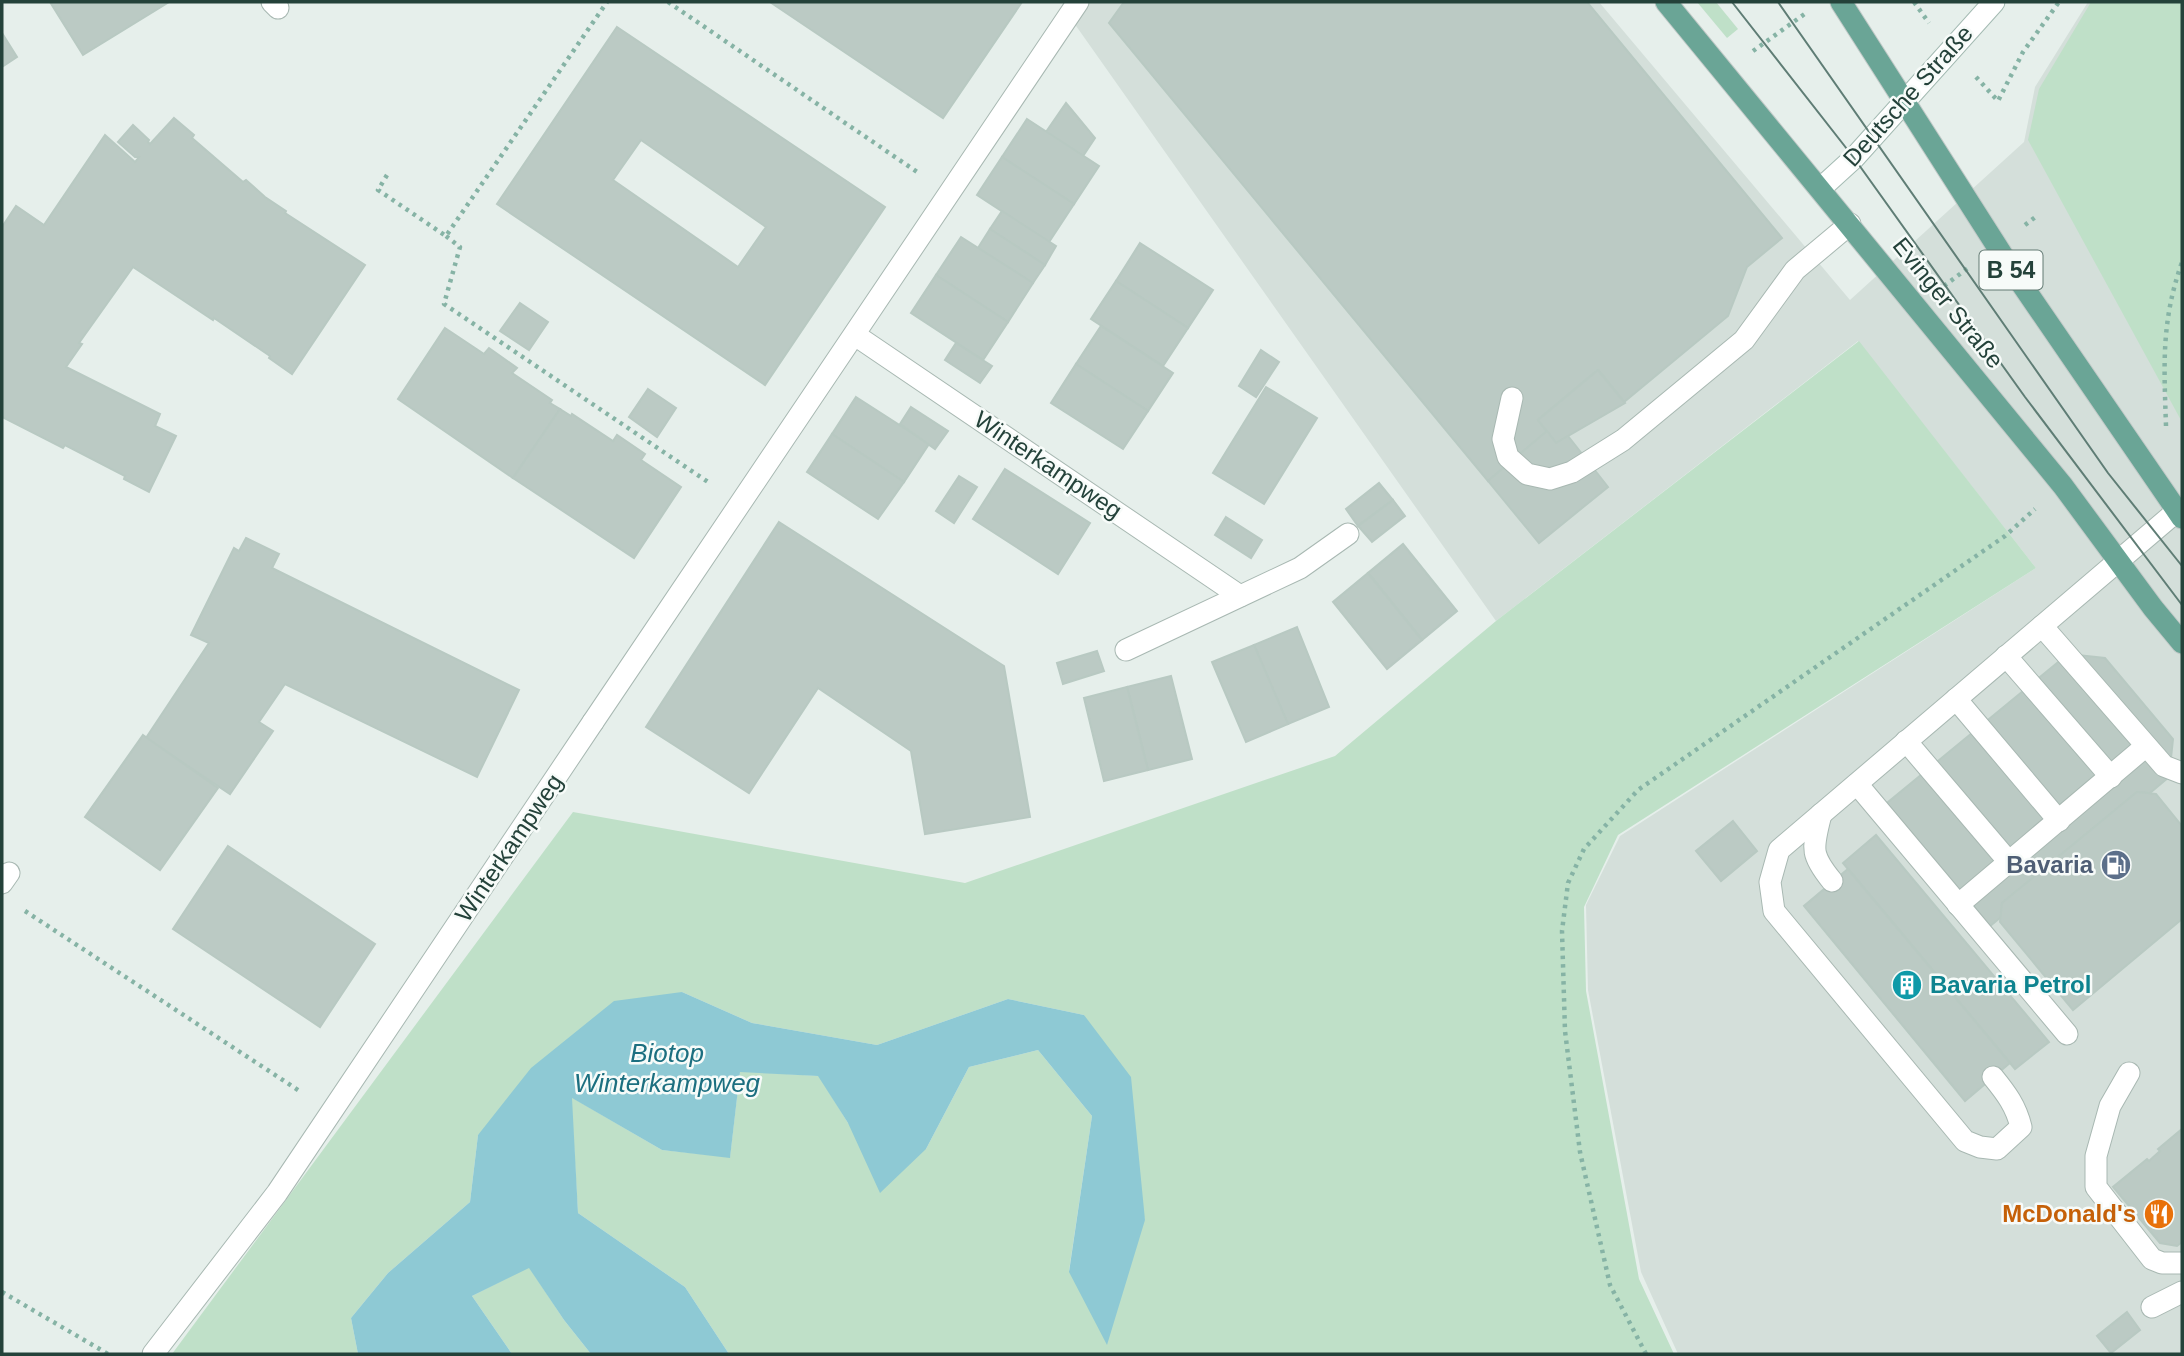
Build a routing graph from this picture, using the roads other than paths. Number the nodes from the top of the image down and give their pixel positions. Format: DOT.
graph roads {
  1 [pos="1079,2"];
  2 [pos="1666,2"];
  3 [pos="1842,2"];
  4 [pos="1994,2"];
  5 [pos="1904,102"];
  6 [pos="1820,189"];
  7 [pos="1850,224"];
  8 [pos="855,335"];
  9 [pos="1512,398"];
  10 [pos="2180,514"];
  11 [pos="1348,534"];
  12 [pos="2119,560"];
  13 [pos="1240,596"];
  14 [pos="2042,626"];
  15 [pos="2182,643"];
  16 [pos="1126,650"];
  17 [pos="2007,656"];
  18 [pos="1956,699"];
  19 [pos="1906,741"];
  20 [pos="2146,746"];
  21 [pos="2182,772"];
  22 [pos="2111,777"];
  23 [pos="1857,784"];
  24 [pos="1821,814"];
  25 [pos="2059,821"];
  26 [pos="2009,862"];
  27 [pos="1832,881"];
  28 [pos="1958,905"];
  29 [pos="2067,1034"];
  30 [pos="2129,1073"];
  31 [pos="1993,1077"];
  32 [pos="2182,1263"];
  33 [pos="2182,1292"];
  34 [pos="2152,1307"];
  35 [pos="153,1354"];
  1 -- 8 [label="street, Winterkampweg"];
  2 -- 6 [label="main road, Evinger Straße"];
  3 -- 5 [label="main road, B 54"];
  4 -- 5 [label="street, Deutsche Straße"];
  5 -- 6 [label="street, Deutsche Straße"];
  5 -- 10 [label="main road, B 54"];
  6 -- 7 [label="main road, Evinger Straße"];
  7 -- 9 [label="street"];
  7 -- 12 [label="main road, Evinger Straße"];
  8 -- 13 [label="street, Winterkampweg"];
  8 -- 35 [label="street, Winterkampweg"];
  10 -- 12 [label="street"];
  11 -- 13 [label="street"];
  12 -- 14 [label="street"];
  12 -- 15 [label="main road, Evinger Straße"];
  13 -- 16 [label="street"];
  14 -- 17 [label="street"];
  14 -- 20 [label="street"];
  17 -- 18 [label="street"];
  17 -- 22 [label="street"];
  18 -- 19 [label="street"];
  18 -- 25 [label="street"];
  19 -- 23 [label="street"];
  19 -- 26 [label="street"];
  20 -- 21 [label="street"];
  20 -- 22 [label="street"];
  22 -- 25 [label="street"];
  23 -- 24 [label="street"];
  23 -- 28 [label="street"];
  24 -- 27 [label="street"];
  24 -- 31 [label="street"];
  25 -- 26 [label="street"];
  26 -- 28 [label="street"];
  28 -- 29 [label="street"];
  30 -- 32 [label="street"];
  33 -- 34 [label="street"];
}
